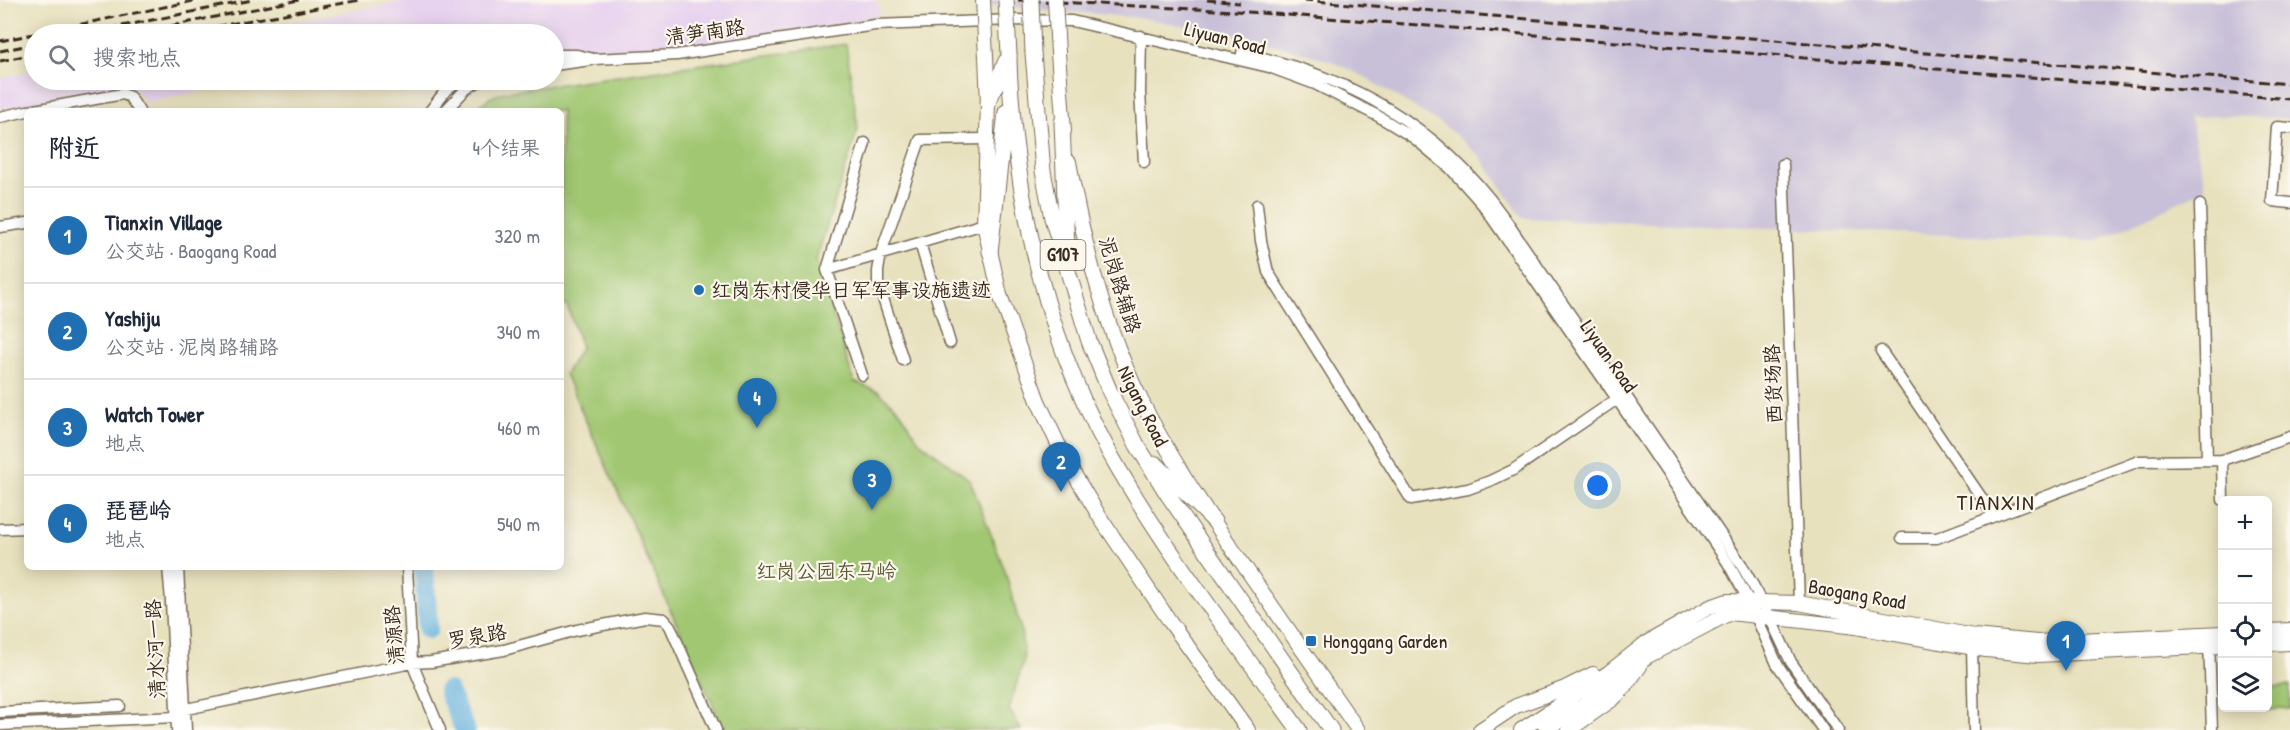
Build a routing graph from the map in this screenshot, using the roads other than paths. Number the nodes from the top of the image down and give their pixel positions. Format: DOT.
graph roads {
  1 [pos="983,0"];
  2 [pos="1006,0"];
  3 [pos="1031,0"];
  4 [pos="1055,0"];
  5 [pos="1141,36"];
  6 [pos="564,55"];
  7 [pos="1009,55"];
  8 [pos="594,59"];
  9 [pos="564,64"];
  10 [pos="1009,76"];
  11 [pos="446,90"];
  12 [pos="467,90"];
  13 [pos="988,103"];
  14 [pos="45,108"];
  15 [pos="137,108"];
  16 [pos="432,108"];
  17 [pos="448,108"];
  18 [pos="24,112"];
  19 [pos="0,117"];
  20 [pos="1062,122"];
  21 [pos="2290,128"];
  22 [pos="986,139"];
  23 [pos="865,143"];
  24 [pos="1144,162"];
  25 [pos="1782,164"];
  26 [pos="2290,203"];
  27 [pos="1257,205"];
  28 [pos="2200,205"];
  29 [pos="24,223"];
  30 [pos="984,224"];
  31 [pos="0,227"];
  32 [pos="920,243"];
  33 [pos="990,252"];
  34 [pos="881,253"];
  35 [pos="827,270"];
  36 [pos="1068,271"];
  37 [pos="950,343"];
  38 [pos="1881,351"];
  39 [pos="903,360"];
  40 [pos="862,375"];
  41 [pos="1617,399"];
  42 [pos="2290,437"];
  43 [pos="1137,445"];
  44 [pos="2207,460"];
  45 [pos="2222,460"];
  46 [pos="2223,496"];
  47 [pos="1994,516"];
  48 [pos="1214,521"];
  49 [pos="24,528"];
  50 [pos="0,529"];
  51 [pos="1902,538"];
  52 [pos="168,570"];
  53 [pos="178,570"];
  54 [pos="402,570"];
  55 [pos="407,570"];
  56 [pos="1799,603"];
  57 [pos="1760,609"];
  58 [pos="2290,630"];
  59 [pos="2272,631"];
  60 [pos="2213,643"];
  61 [pos="2290,643"];
  62 [pos="2272,644"];
  63 [pos="1972,648"];
  64 [pos="1647,649"];
  65 [pos="409,663"];
  66 [pos="120,706"];
  67 [pos="186,710"];
  68 [pos="0,712"];
  69 [pos="176,717"];
  70 [pos="1237,723"];
  71 [pos="0,725"];
  72 [pos="177,730"];
  73 [pos="186,730"];
  74 [pos="434,730"];
  75 [pos="440,730"];
  76 [pos="716,730"];
  77 [pos="1248,730"];
  78 [pos="1299,730"];
  79 [pos="1331,730"];
  80 [pos="1358,730"];
  81 [pos="1480,730"];
  82 [pos="1521,730"];
  83 [pos="1545,730"];
  84 [pos="1569,730"];
  85 [pos="1823,730"];
  86 [pos="1838,730"];
  87 [pos="1974,730"];
  88 [pos="2212,730"];
  1 -- 13 [label="main road, bridge"];
  2 -- 7 [label="highway, G107, bridge"];
  3 -- 36 [label="highway, Nigang Road / G107, bridge"];
  4 -- 20 [label="main road, 泥岗路辅路, bridge"];
  5 -- 8 [label="street, 清笋南路"];
  5 -- 24 [label="street"];
  5 -- 41 [label="street, Liyuan Road"];
  5 -- 57 [label="street, Liyuan Road"];
  6 -- 8 [label="street, 清笋南路"];
  7 -- 10 [label="highway, G107"];
  7 -- 13 [label="highway"];
  8 -- 9 [label="street, 清笋南路"];
  10 -- 33 [label="highway"];
  10 -- 78 [label="highway, G107"];
  11 -- 16 [label="street"];
  12 -- 17 [label="street"];
  13 -- 22 [label="main road"];
  14 -- 15 [label="street"];
  18 -- 19 [label="street"];
  20 -- 36 [label="highway"];
  20 -- 48 [label="main road, 泥岗路辅路"];
  21 -- 26 [label="street"];
  22 -- 30 [label="main road"];
  22 -- 34 [label="street"];
  23 -- 35 [label="street"];
  25 -- 56 [label="street, 西货场路"];
  27 -- 41 [label="street"];
  28 -- 44 [label="street"];
  29 -- 31 [label="street"];
  30 -- 32 [label="street"];
  30 -- 33 [label="main road"];
  32 -- 34 [label="street"];
  32 -- 37 [label="street"];
  33 -- 70 [label="main road"];
  34 -- 35 [label="street"];
  34 -- 39 [label="street"];
  35 -- 40 [label="street"];
  36 -- 43 [label="highway, Nigang Road / G107"];
  38 -- 47 [label="street"];
  41 -- 57 [label="street, Liyuan Road"];
  42 -- 45 [label="street"];
  43 -- 48 [label="highway"];
  43 -- 79 [label="highway, Nigang Road / G107"];
  44 -- 45 [label="street"];
  44 -- 47 [label="street"];
  45 -- 46 [label="street"];
  47 -- 51 [label="street"];
  48 -- 80 [label="main road, 泥岗路辅路"];
  49 -- 50 [label="street"];
  52 -- 69 [label="street, 清水河一路"];
  53 -- 67 [label="street, 清水河一路"];
  54 -- 65 [label="street, 清源路"];
  55 -- 65 [label="street, 清源路"];
  56 -- 57 [label="main road, Baogang Road"];
  56 -- 60 [label="main road, Baogang Road"];
  57 -- 63 [label="main road, Baogang Road"];
  57 -- 64 [label="main road, Baogang Road"];
  57 -- 85 [label="street, Liyuan Road"];
  57 -- 86 [label="street, Liyuan Road"];
  58 -- 59 [label="main road"];
  60 -- 63 [label="main road, Baogang Road"];
  60 -- 88 [label="street"];
  61 -- 62 [label="main road"];
  63 -- 87 [label="street"];
  64 -- 81 [label="main road"];
  64 -- 82 [label="main road, Baogang Road"];
  64 -- 83 [label="main road, Baogang Road"];
  64 -- 84 [label="main road"];
  65 -- 67 [label="street, 罗泉路"];
  65 -- 74 [label="street, 清源路"];
  65 -- 75 [label="street, 清源路"];
  65 -- 76 [label="street, 罗泉路"];
  66 -- 68 [label="street"];
  67 -- 69 [label="street"];
  67 -- 73 [label="street, 清水河一路"];
  69 -- 71 [label="street"];
  69 -- 72 [label="street, 清水河一路"];
  70 -- 77 [label="main road"];
}
